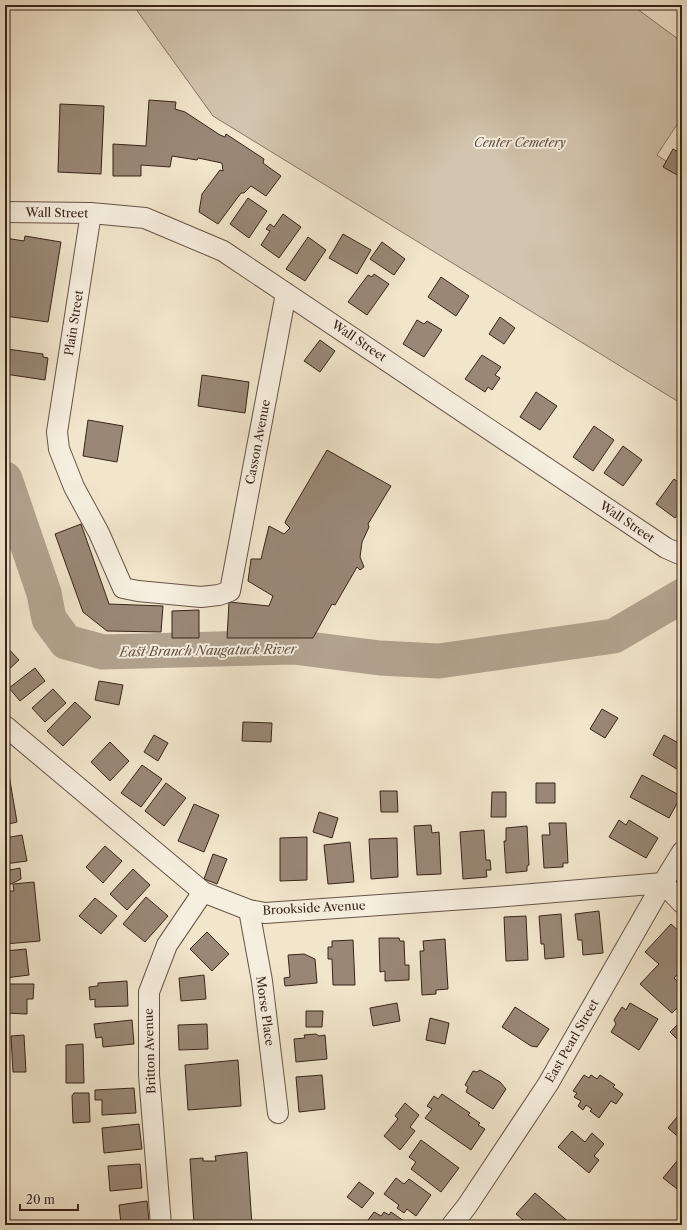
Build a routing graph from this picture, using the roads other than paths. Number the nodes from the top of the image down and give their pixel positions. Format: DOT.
graph roads {
  1 [pos="5,212"];
  2 [pos="91,213"];
  3 [pos="286,293"];
  4 [pos="682,555"];
  5 [pos="230,591"];
  6 [pos="5,726"];
  7 [pos="682,852"];
  8 [pos="663,882"];
  9 [pos="203,892"];
  10 [pos="682,903"];
  11 [pos="249,910"];
  12 [pos="278,1113"];
  13 [pos="161,1225"];
  14 [pos="452,1225"];
  1 -- 2 [label="street, Wall Street"];
  2 -- 3 [label="street, Wall Street"];
  2 -- 5 [label="street, Plain Street"];
  3 -- 4 [label="street, Wall Street"];
  3 -- 5 [label="street, Casson Avenue"];
  6 -- 9 [label="street, Brookside Avenue"];
  7 -- 8 [label="street, East Pearl Street"];
  8 -- 10 [label="street"];
  8 -- 11 [label="street, Brookside Avenue"];
  8 -- 14 [label="street, East Pearl Street"];
  9 -- 11 [label="street, Brookside Avenue"];
  9 -- 13 [label="street, Britton Avenue"];
  11 -- 12 [label="street, Morse Place"];
}
